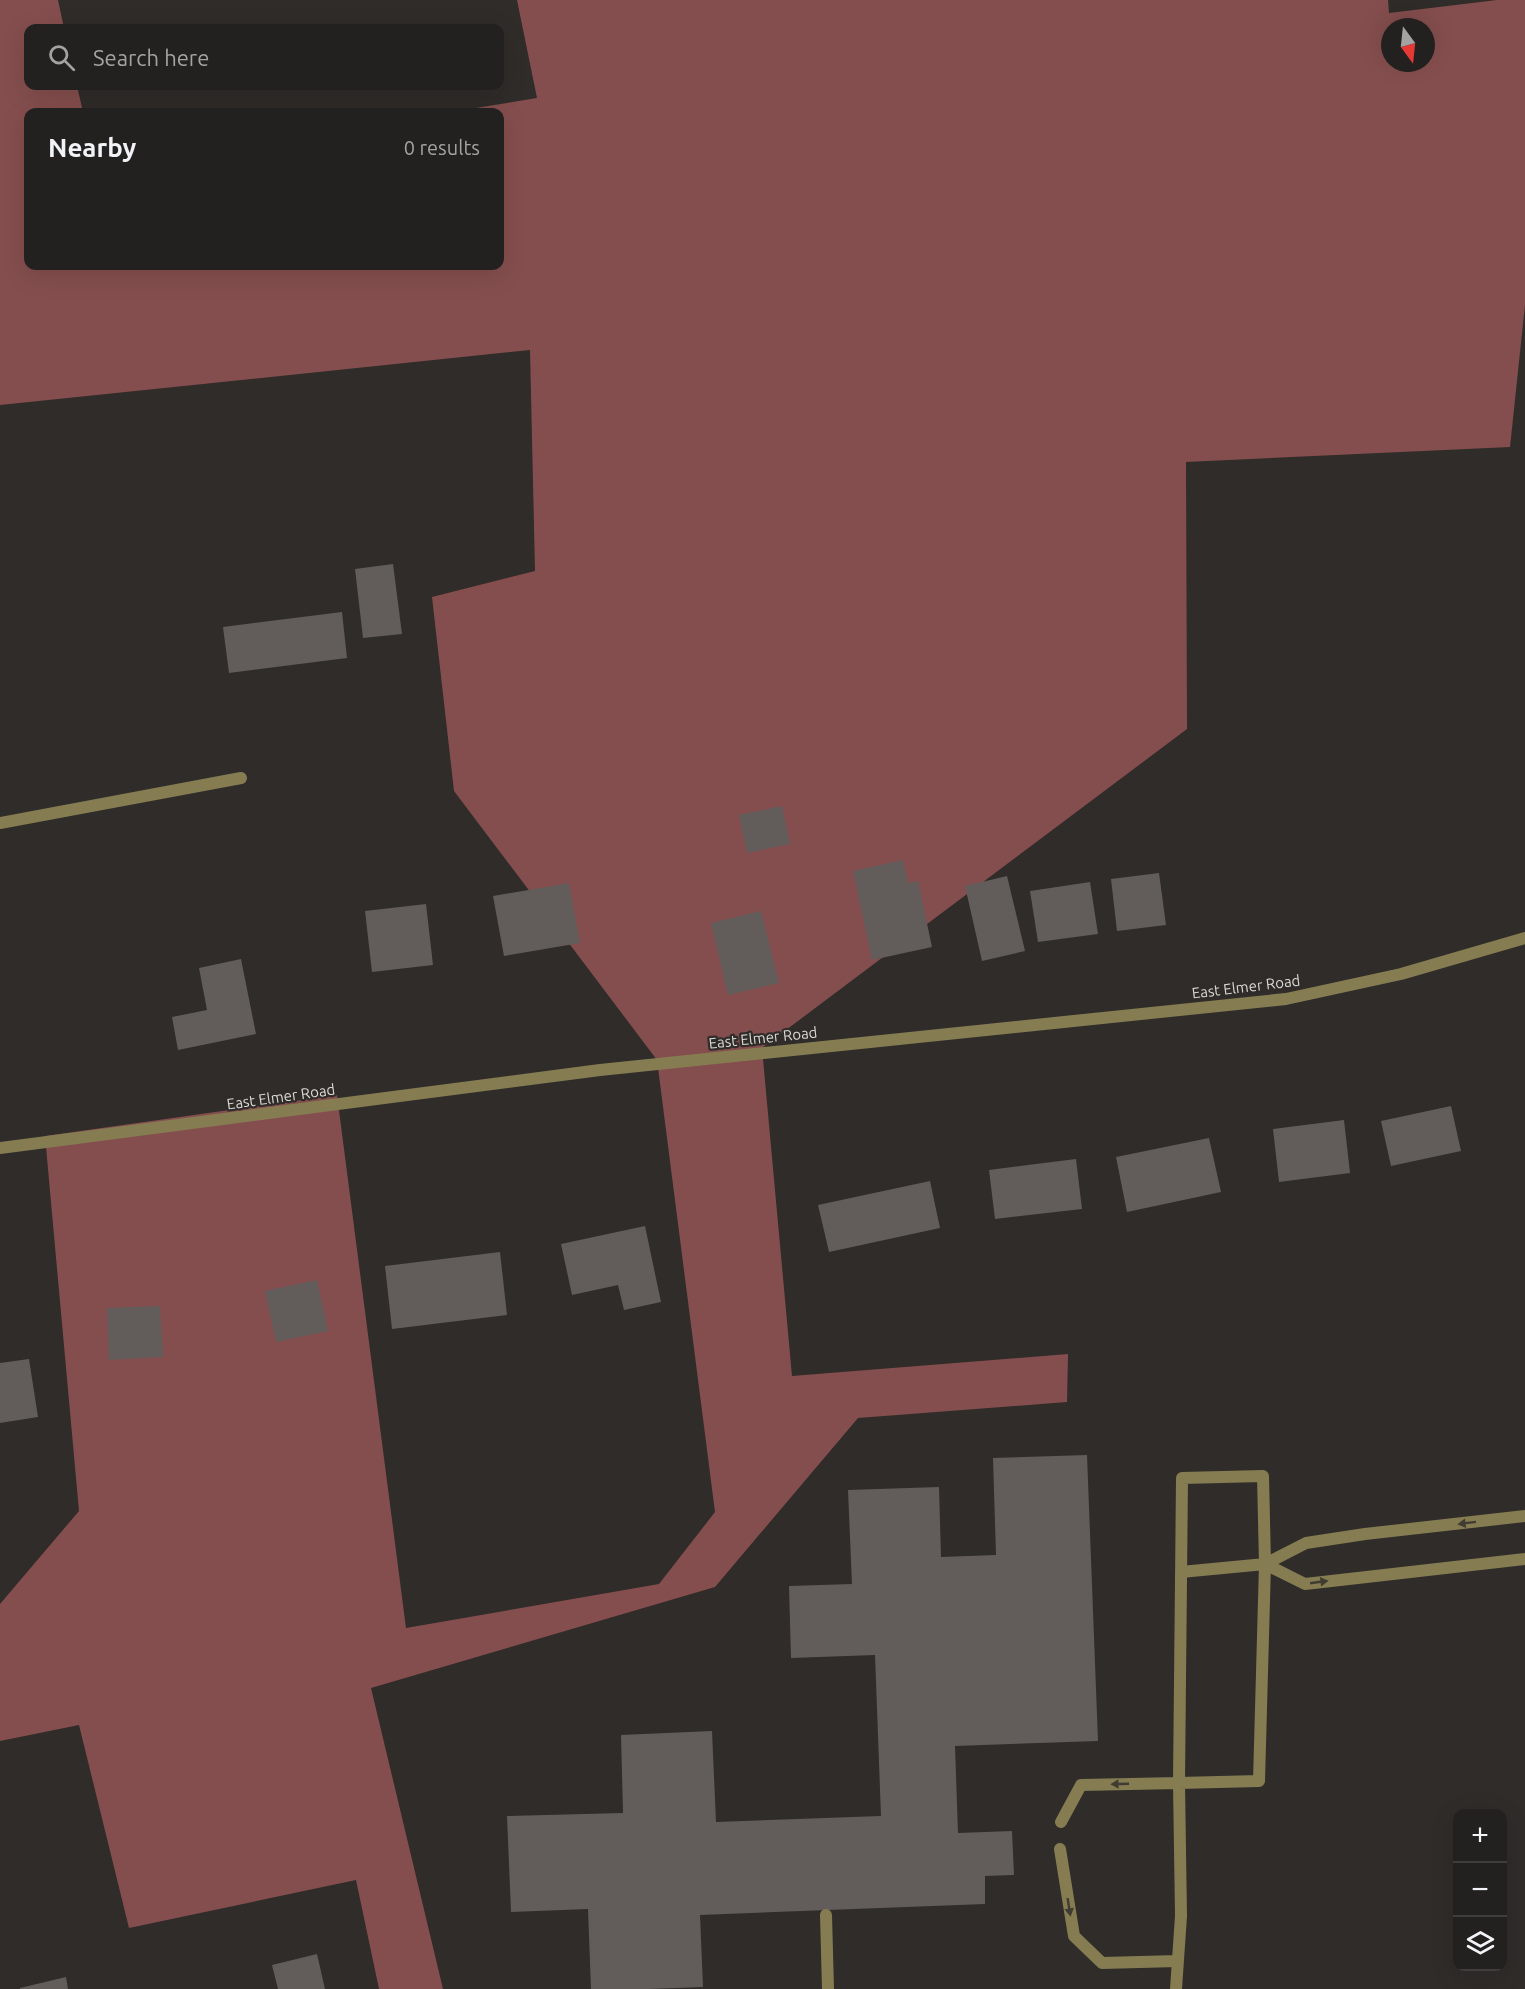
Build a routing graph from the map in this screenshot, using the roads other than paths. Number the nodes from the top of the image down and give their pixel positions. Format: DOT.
graph roads {
  1 [pos="241,778"];
  2 [pos="0,824"];
  3 [pos="1525,938"];
  4 [pos="0,1148"];
  5 [pos="1525,1516"];
  6 [pos="1525,1559"];
  7 [pos="1265,1564"];
  8 [pos="1180,1572"];
  9 [pos="1179,1783"];
  10 [pos="1061,1822"];
  11 [pos="1060,1850"];
  12 [pos="826,1915"];
  13 [pos="1178,1961"];
  14 [pos="828,1989"];
  15 [pos="1176,1989"];
  1 -- 2 [label="street"];
  3 -- 4 [label="street, East Elmer Road"];
  5 -- 7 [label="street, one-way"];
  7 -- 6 [label="street, one-way"];
  7 -- 8 [label="street"];
  7 -- 8 [label="street"];
  7 -- 9 [label="street"];
  8 -- 9 [label="street"];
  9 -- 10 [label="street, one-way"];
  9 -- 13 [label="street"];
  11 -- 13 [label="street, one-way"];
  12 -- 14 [label="street"];
  13 -- 15 [label="street"];
}
